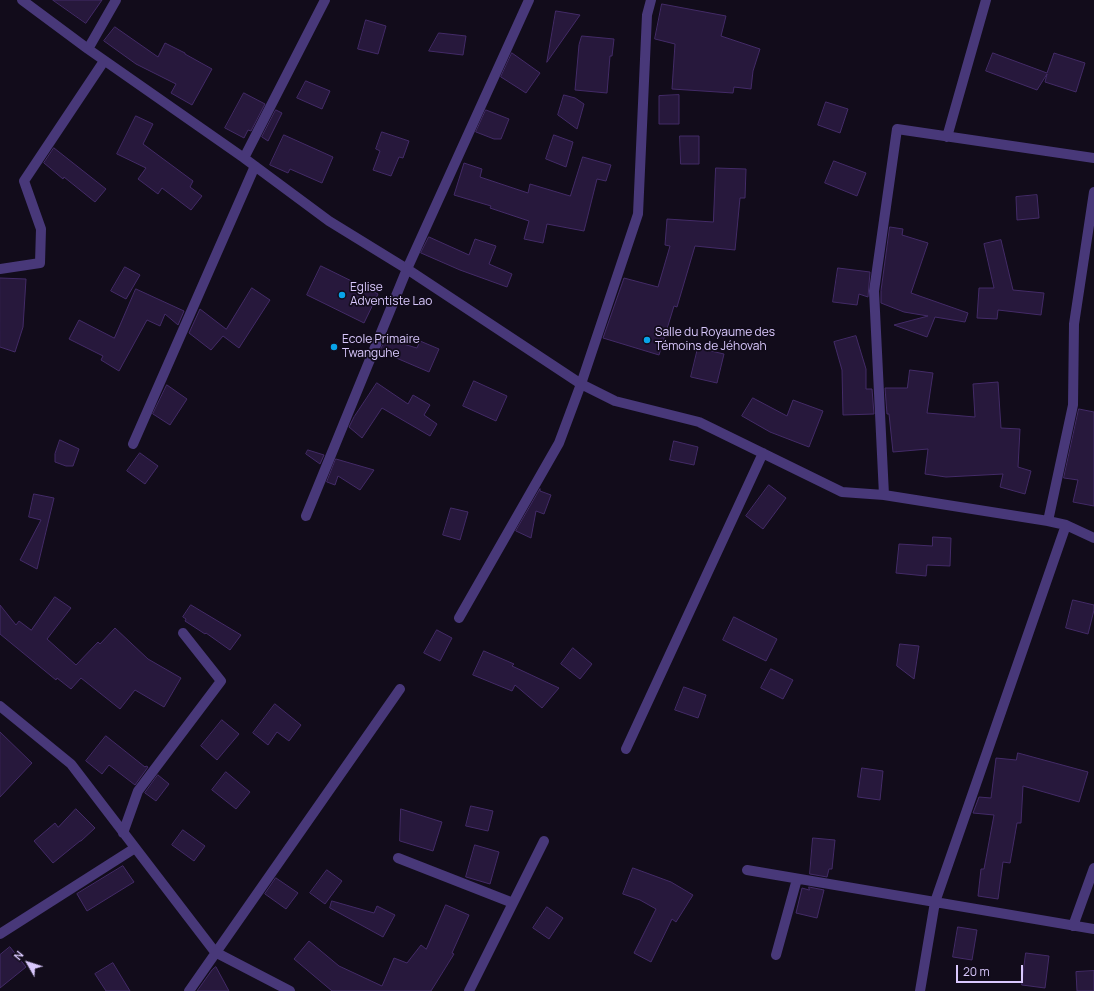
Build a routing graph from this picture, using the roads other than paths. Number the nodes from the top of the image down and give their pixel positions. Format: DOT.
graph roads {
  1 [pos="22,0"];
  2 [pos="116,0"];
  3 [pos="325,0"];
  4 [pos="529,0"];
  5 [pos="651,0"];
  6 [pos="986,0"];
  7 [pos="88,49"];
  8 [pos="104,61"];
  9 [pos="947,137"];
  10 [pos="244,158"];
  11 [pos="1094,158"];
  12 [pos="255,166"];
  13 [pos="1094,192"];
  14 [pos="0,269"];
  15 [pos="407,270"];
  16 [pos="581,384"];
  17 [pos="133,444"];
  18 [pos="763,453"];
  19 [pos="884,495"];
  20 [pos="306,516"];
  21 [pos="1048,521"];
  22 [pos="1066,525"];
  23 [pos="1094,538"];
  24 [pos="459,618"];
  25 [pos="183,633"];
  26 [pos="400,689"];
  27 [pos="2,712"];
  28 [pos="626,749"];
  29 [pos="123,833"];
  30 [pos="544,841"];
  31 [pos="135,848"];
  32 [pos="398,858"];
  33 [pos="1094,868"];
  34 [pos="747,870"];
  35 [pos="797,879"];
  36 [pos="935,902"];
  37 [pos="513,904"];
  38 [pos="1073,926"];
  39 [pos="1094,929"];
  40 [pos="0,934"];
  41 [pos="215,952"];
  42 [pos="776,955"];
  43 [pos="189,991"];
  44 [pos="290,991"];
  45 [pos="469,991"];
  46 [pos="920,991"];
  1 -- 7 [label="street"];
  2 -- 7 [label="street"];
  3 -- 10 [label="street"];
  4 -- 15 [label="street"];
  5 -- 16 [label="street"];
  6 -- 9 [label="street"];
  7 -- 8 [label="street"];
  8 -- 10 [label="street"];
  8 -- 14 [label="street"];
  9 -- 11 [label="street"];
  9 -- 19 [label="street"];
  10 -- 12 [label="street"];
  12 -- 15 [label="street"];
  12 -- 17 [label="street"];
  13 -- 21 [label="street"];
  15 -- 16 [label="street"];
  15 -- 20 [label="street"];
  16 -- 18 [label="street"];
  16 -- 24 [label="street"];
  18 -- 19 [label="street"];
  18 -- 28 [label="street"];
  19 -- 21 [label="street"];
  21 -- 22 [label="street"];
  22 -- 23 [label="street"];
  22 -- 36 [label="street"];
  25 -- 29 [label="street"];
  26 -- 41 [label="street"];
  27 -- 29 [label="street"];
  29 -- 31 [label="street"];
  30 -- 37 [label="street"];
  31 -- 40 [label="street"];
  31 -- 41 [label="street"];
  32 -- 37 [label="street"];
  33 -- 38 [label="street"];
  34 -- 35 [label="street"];
  35 -- 36 [label="street"];
  35 -- 42 [label="street"];
  36 -- 38 [label="street"];
  36 -- 46 [label="street"];
  37 -- 45 [label="street"];
  38 -- 39 [label="street"];
  41 -- 43 [label="street"];
  41 -- 44 [label="street"];
}
